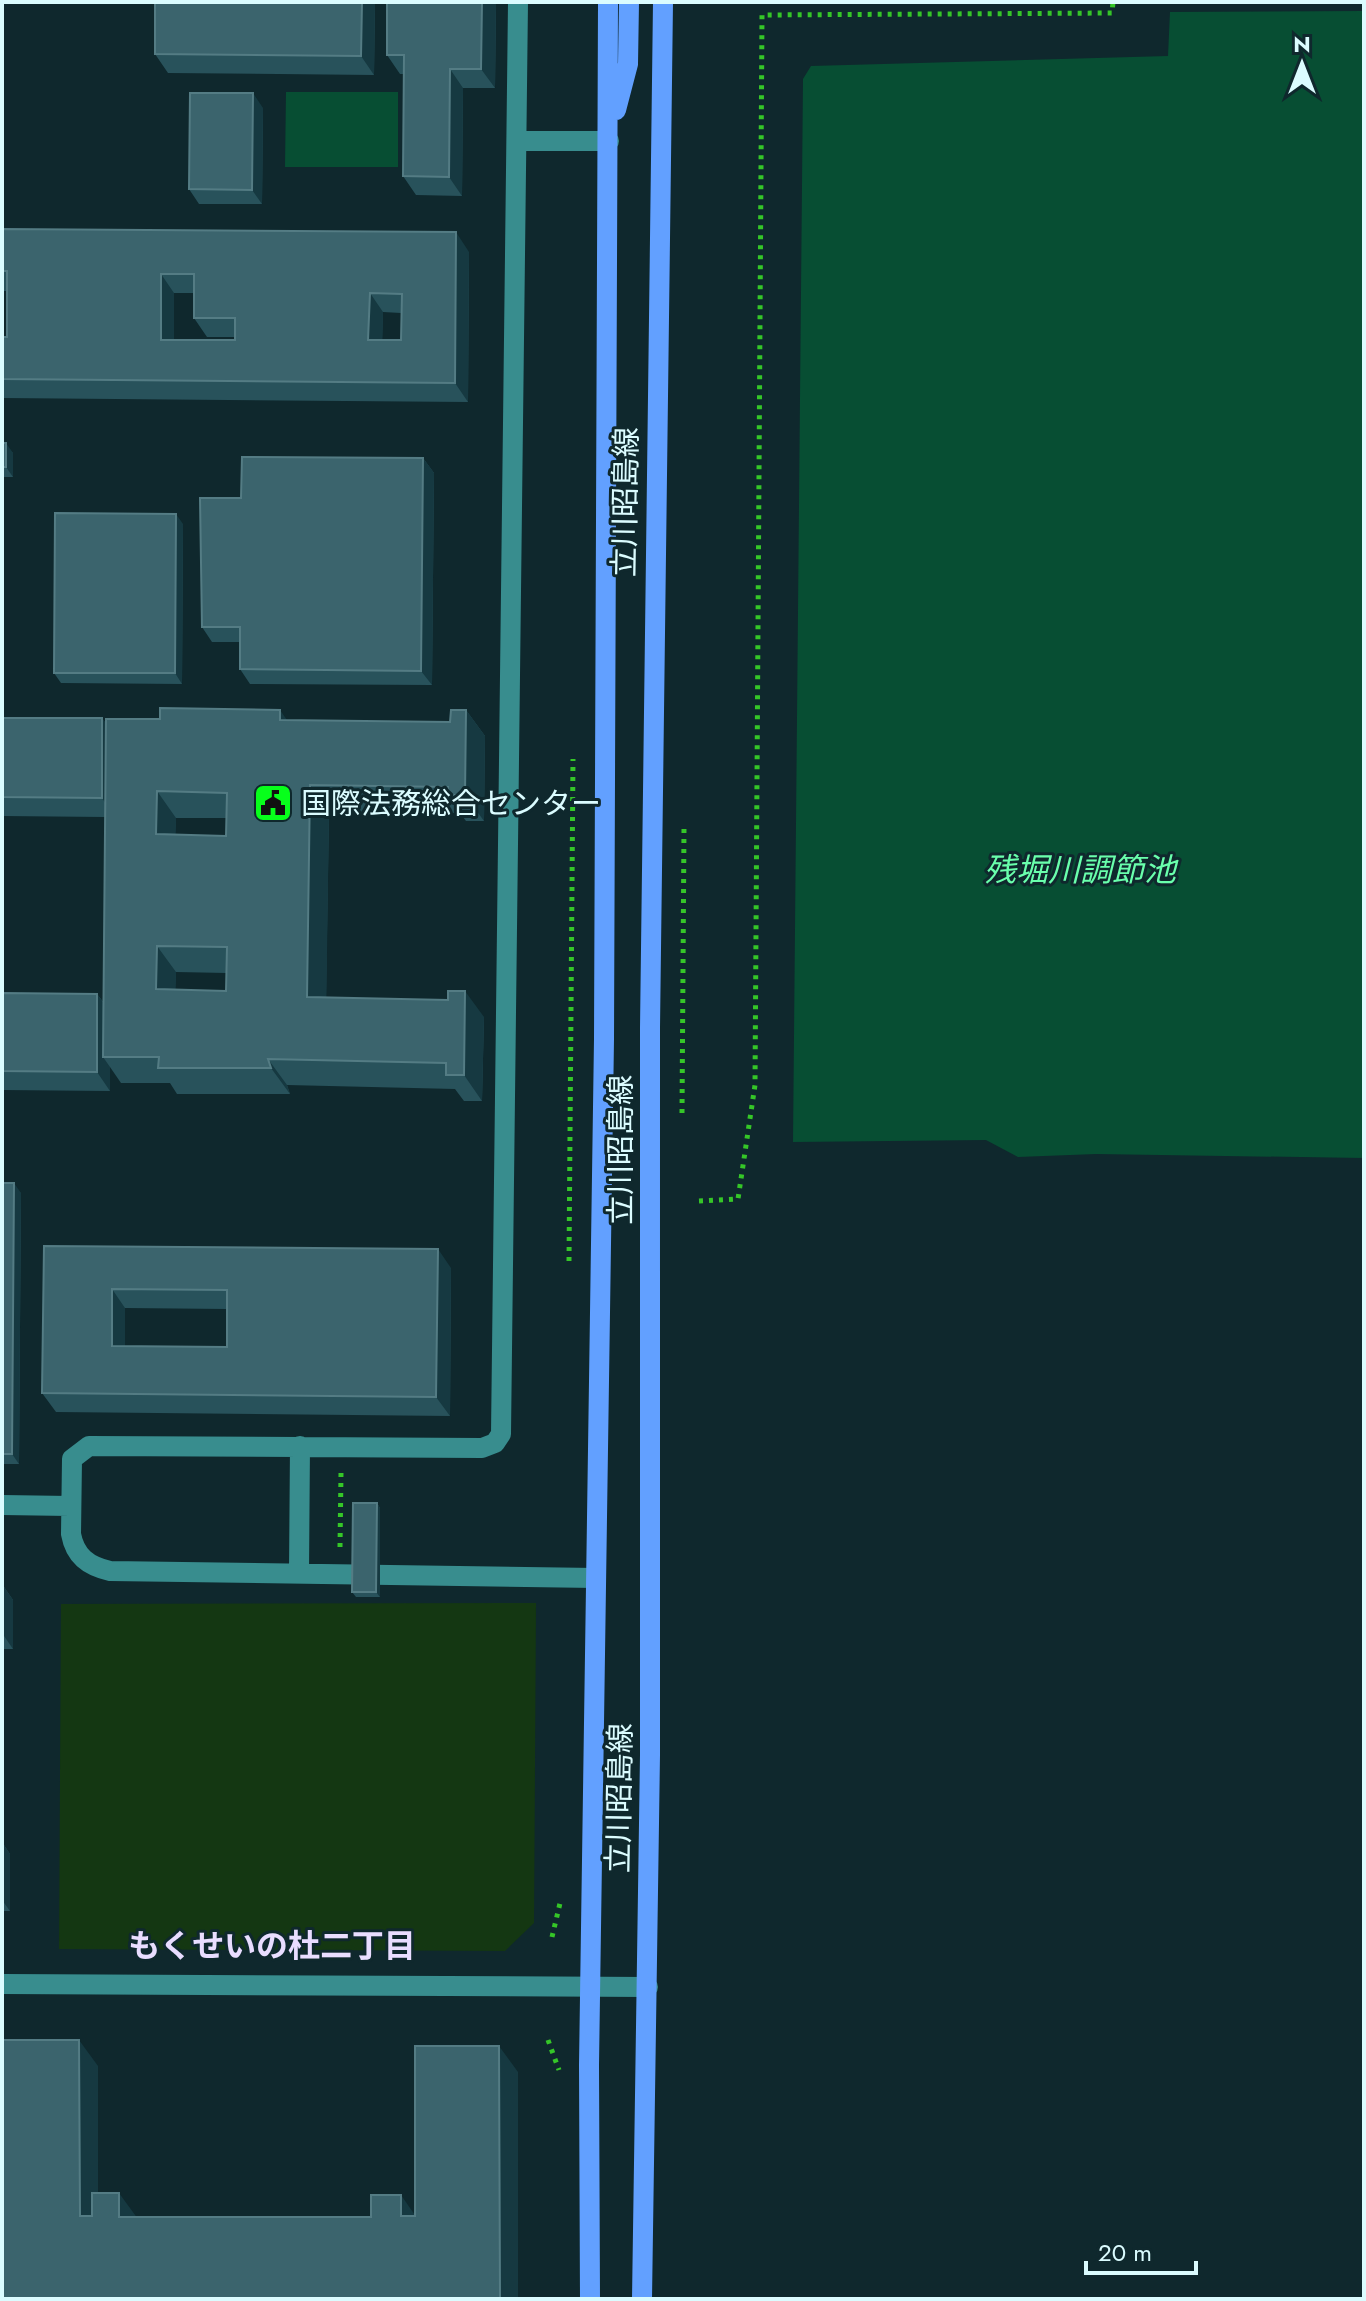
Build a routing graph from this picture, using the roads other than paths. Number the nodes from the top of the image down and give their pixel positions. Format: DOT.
graph roads {
  1 [pos="518,2"];
  2 [pos="608,2"];
  3 [pos="629,2"];
  4 [pos="663,2"];
  5 [pos="517,141"];
  6 [pos="609,141"];
  7 [pos="300,1446"];
  8 [pos="2,1505"];
  9 [pos="70,1506"];
  10 [pos="299,1573"];
  11 [pos="596,1578"];
  12 [pos="2,1984"];
  13 [pos="590,1986"];
  14 [pos="648,1987"];
  15 [pos="590,2299"];
  16 [pos="642,2299"];
  1 -- 5 [label="street"];
  2 -- 6 [label="main road, 立川昭島線"];
  3 -- 6 [label="main road"];
  4 -- 14 [label="main road, 立川昭島線"];
  5 -- 6 [label="street"];
  5 -- 7 [label="street"];
  6 -- 11 [label="main road, 立川昭島線"];
  7 -- 9 [label="street"];
  7 -- 10 [label="street"];
  8 -- 9 [label="street"];
  9 -- 10 [label="street"];
  10 -- 11 [label="street"];
  11 -- 13 [label="main road, 立川昭島線"];
  12 -- 13 [label="street"];
  13 -- 14 [label="street"];
  13 -- 15 [label="main road, 立川昭島線"];
  14 -- 16 [label="main road, 立川昭島線"];
}
